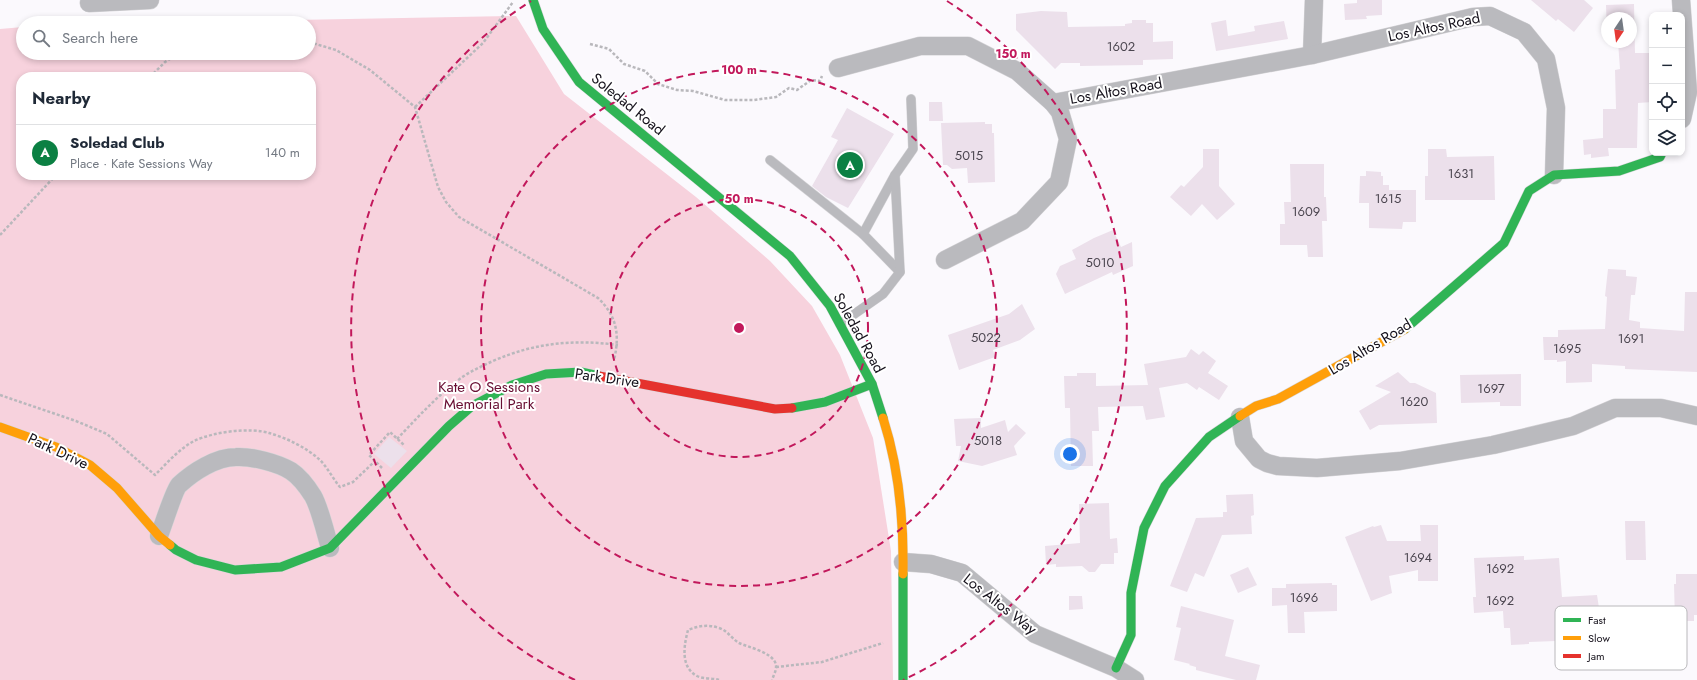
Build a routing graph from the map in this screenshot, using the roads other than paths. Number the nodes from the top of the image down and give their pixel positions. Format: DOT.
graph roads {
  1 [pos="150,0"];
  2 [pos="533,0"];
  3 [pos="1314,0"];
  4 [pos="1681,0"];
  5 [pos="89,4"];
  6 [pos="1312,55"];
  7 [pos="838,68"];
  8 [pos="1692,79"];
  9 [pos="911,99"];
  10 [pos="1053,103"];
  11 [pos="1685,106"];
  12 [pos="1660,156"];
  13 [pos="770,160"];
  14 [pos="1554,175"];
  15 [pos="895,176"];
  16 [pos="863,234"];
  17 [pos="945,260"];
  18 [pos="900,272"];
  19 [pos="840,324"];
  20 [pos="872,384"];
  21 [pos="1697,416"];
  22 [pos="1240,417"];
  23 [pos="0,426"];
  24 [pos="159,536"];
  25 [pos="330,548"];
  26 [pos="903,562"];
  27 [pos="1116,668"];
  28 [pos="903,680"];
  29 [pos="1135,680"];
  1 -- 5 [label="street"];
  2 -- 19 [label="street, Soledad Road"];
  3 -- 6 [label="street"];
  4 -- 8 [label="street"];
  6 -- 10 [label="street, Los Altos Road"];
  6 -- 14 [label="street, Los Altos Road"];
  7 -- 10 [label="street"];
  8 -- 11 [label="street"];
  9 -- 15 [label="lane"];
  10 -- 17 [label="street"];
  12 -- 14 [label="street"];
  13 -- 16 [label="lane"];
  14 -- 22 [label="street, Los Altos Road"];
  15 -- 16 [label="lane"];
  15 -- 18 [label="lane"];
  16 -- 18 [label="lane"];
  18 -- 19 [label="lane"];
  19 -- 20 [label="street, Soledad Road"];
  20 -- 25 [label="street, Park Drive"];
  20 -- 26 [label="street, Soledad Road"];
  21 -- 22 [label="street"];
  22 -- 27 [label="street, Los Altos Road"];
  23 -- 24 [label="street, Park Drive"];
  24 -- 25 [label="street, Park Drive"];
  24 -- 25 [label="street"];
  26 -- 27 [label="street, Los Altos Way"];
  26 -- 28 [label="street, Soledad Road"];
  27 -- 29 [label="street"];
}
